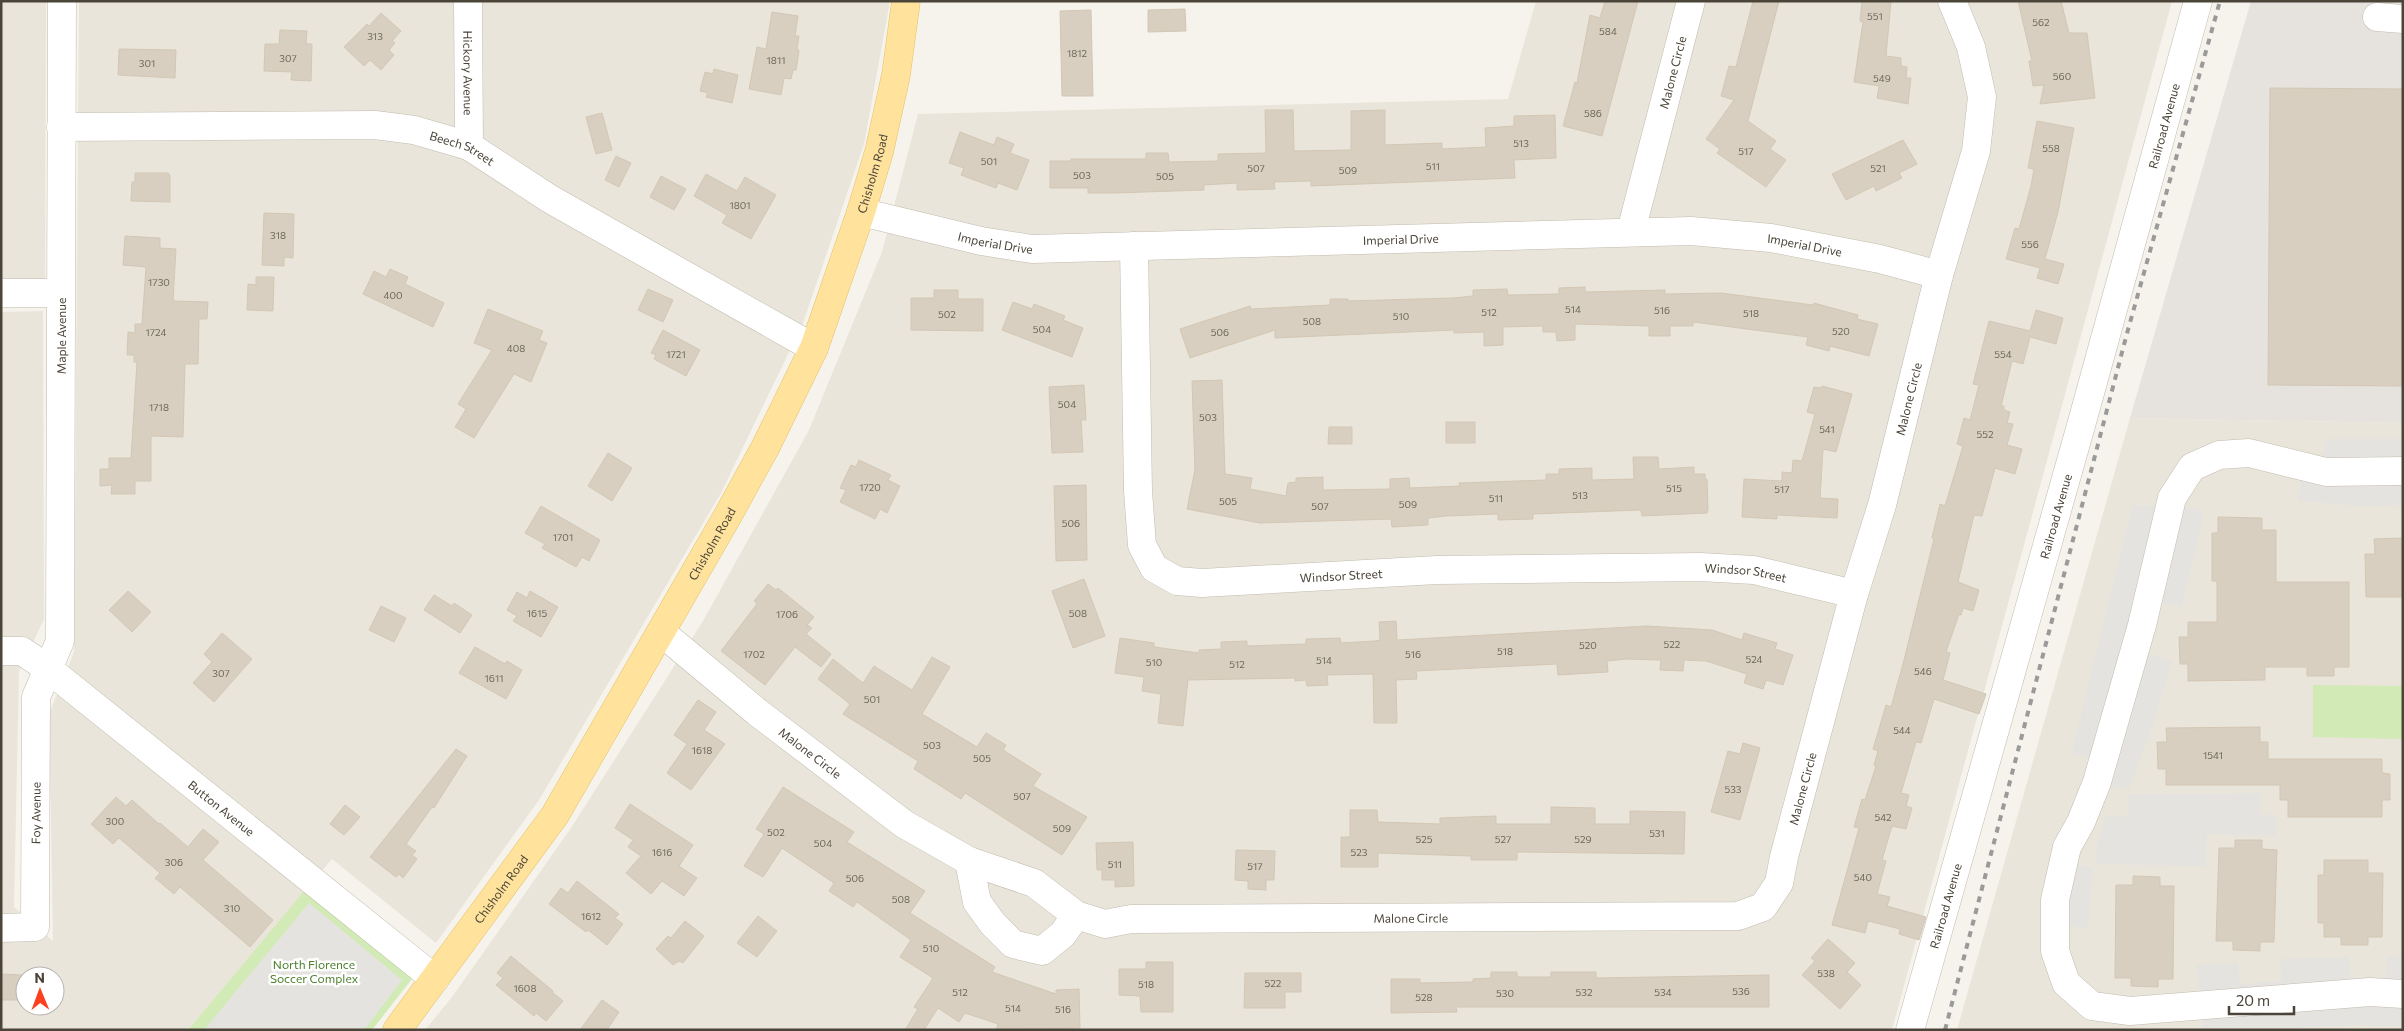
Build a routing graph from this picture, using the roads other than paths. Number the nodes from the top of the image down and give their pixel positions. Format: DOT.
graph roads {
  1 [pos="62,1"];
  2 [pos="468,1"];
  3 [pos="906,1"];
  4 [pos="1692,1"];
  5 [pos="1952,1"];
  6 [pos="2198,1"];
  7 [pos="61,127"];
  8 [pos="469,146"];
  9 [pos="861,212"];
  10 [pos="1631,231"];
  11 [pos="1134,246"];
  12 [pos="1939,275"];
  13 [pos="1,293"];
  14 [pos="60,293"];
  15 [pos="814,348"];
  16 [pos="2403,472"];
  17 [pos="1854,594"];
  18 [pos="661,632"];
  19 [pos="1,651"];
  20 [pos="48,668"];
  21 [pos="969,861"];
  22 [pos="1076,915"];
  23 [pos="1,928"];
  24 [pos="435,979"];
  25 [pos="2403,994"];
  26 [pos="397,1030"];
  27 [pos="1910,1030"];
  1 -- 7 [label="street, Maple Avenue"];
  2 -- 8 [label="street, Hickory Avenue"];
  3 -- 9 [label="main road, Chisholm Road"];
  4 -- 10 [label="street, Malone Circle"];
  5 -- 12 [label="street, Malone Circle"];
  6 -- 27 [label="street, Railroad Avenue"];
  7 -- 8 [label="street, Beech Street"];
  7 -- 14 [label="street, Maple Avenue"];
  8 -- 15 [label="street, Beech Street"];
  9 -- 11 [label="street, Imperial Drive"];
  9 -- 15 [label="main road, Chisholm Road"];
  10 -- 11 [label="street, Imperial Drive"];
  10 -- 12 [label="street, Imperial Drive"];
  11 -- 17 [label="street, Windsor Street"];
  12 -- 17 [label="street, Malone Circle"];
  13 -- 14 [label="street"];
  14 -- 20 [label="street, Maple Avenue"];
  15 -- 18 [label="main road, Chisholm Road"];
  16 -- 25 [label="street"];
  17 -- 22 [label="street, Malone Circle"];
  18 -- 21 [label="street, Malone Circle"];
  18 -- 24 [label="main road, Chisholm Road"];
  19 -- 20 [label="street, Button Avenue"];
  20 -- 23 [label="street, Foy Avenue"];
  20 -- 24 [label="street, Button Avenue"];
  21 -- 22 [label="street, Malone Circle"];
  21 -- 22 [label="street"];
  24 -- 26 [label="main road, Chisholm Road"];
}
